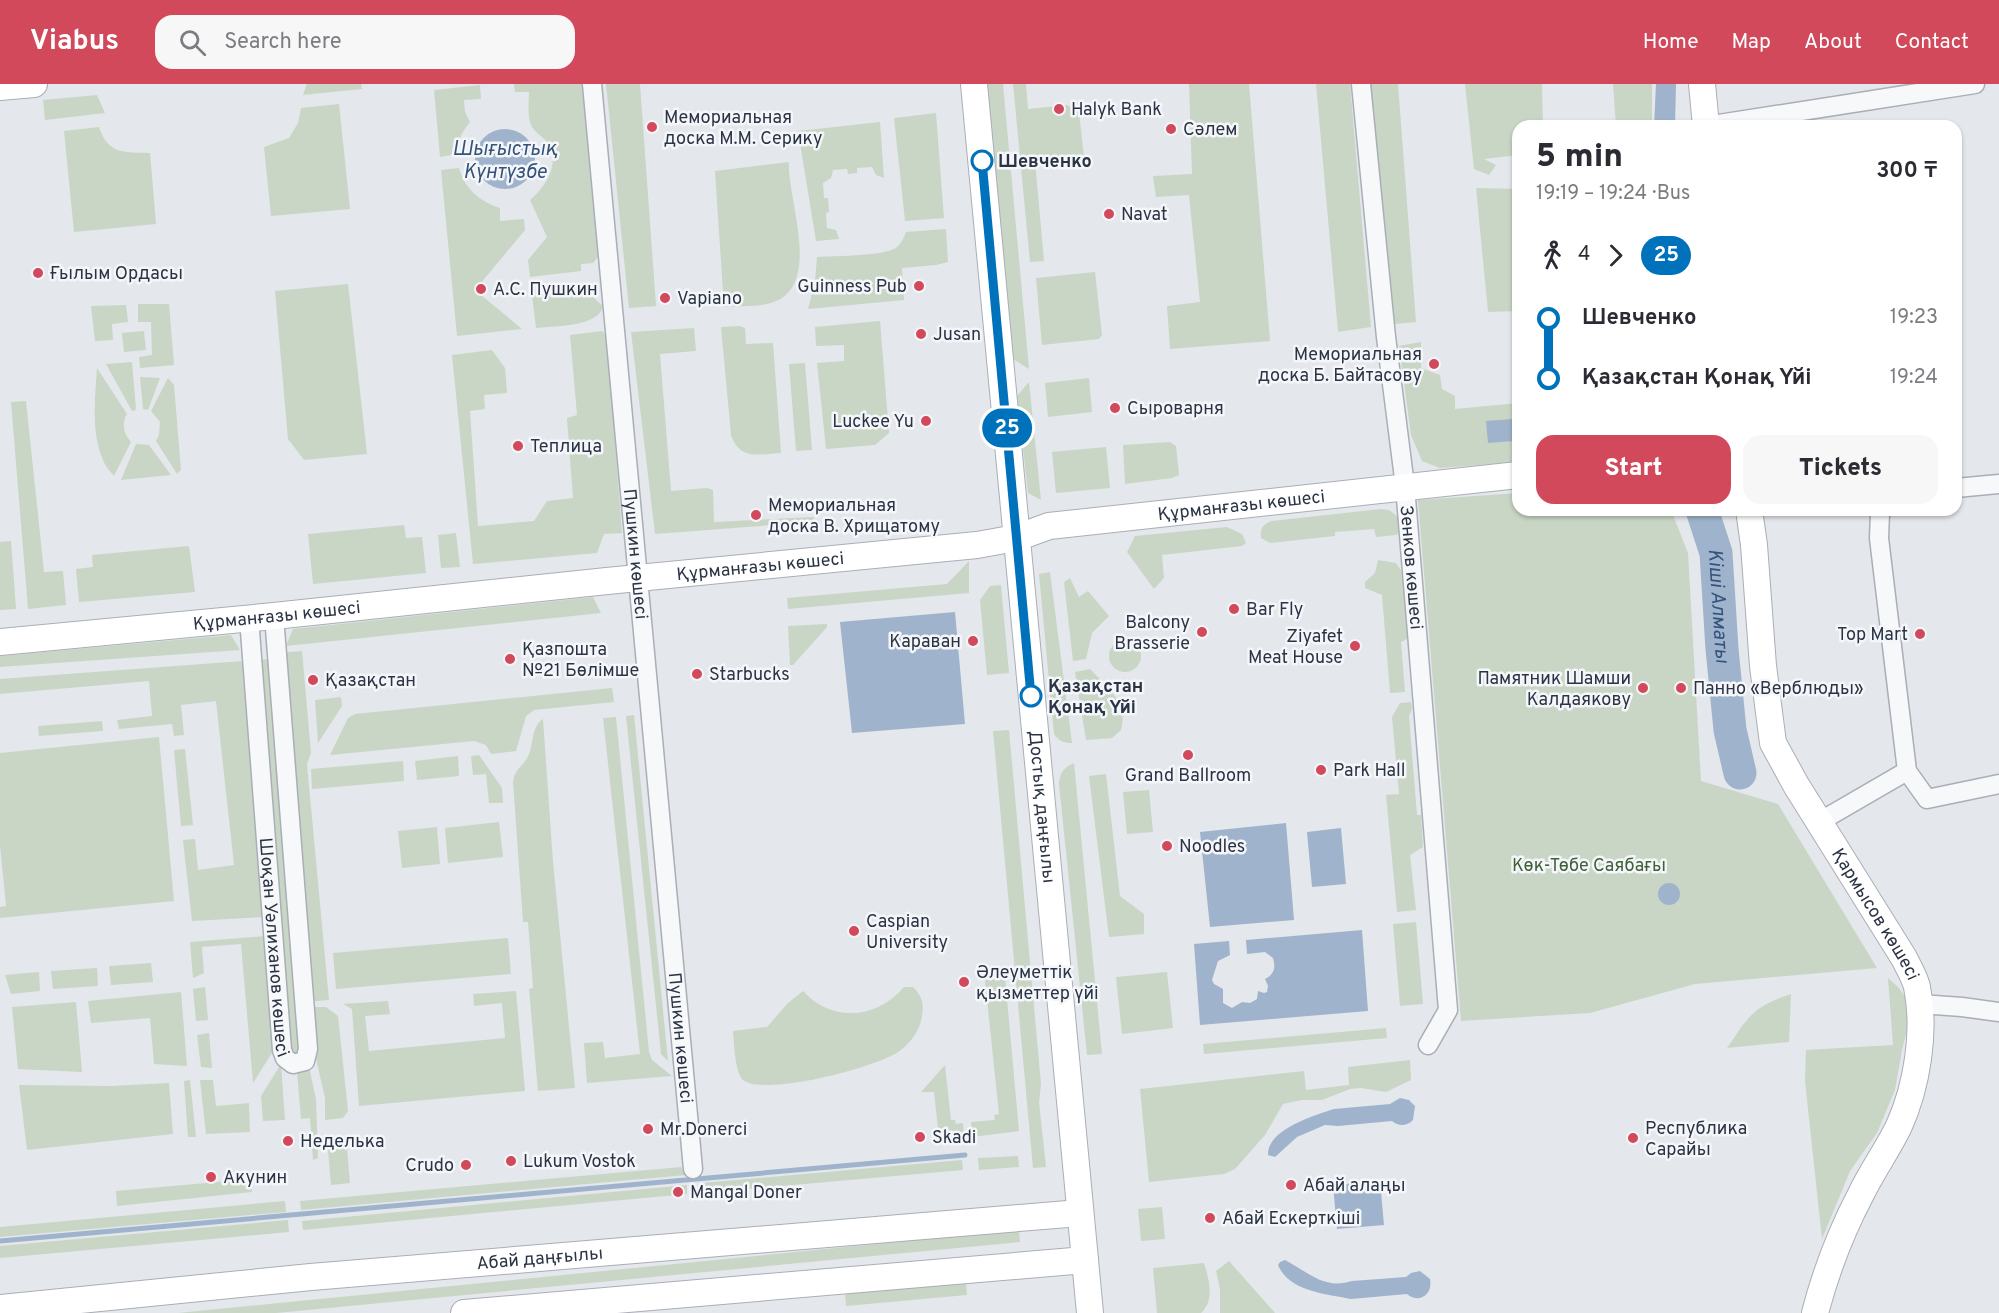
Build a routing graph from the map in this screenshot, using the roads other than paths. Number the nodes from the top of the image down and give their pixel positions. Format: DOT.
graph roads {
  1 [pos="34,84"];
  2 [pos="592,84"];
  3 [pos="974,84"];
  4 [pos="1362,84"];
  5 [pos="1702,84"];
  6 [pos="1976,84"];
  7 [pos="0,87"];
  8 [pos="1874,91"];
  9 [pos="1705,120"];
  10 [pos="1735,120"];
  11 [pos="1512,475"];
  12 [pos="1999,484"];
  13 [pos="1405,486"];
  14 [pos="1962,487"];
  15 [pos="1750,516"];
  16 [pos="1880,516"];
  17 [pos="1016,538"];
  18 [pos="638,578"];
  19 [pos="261,617"];
  20 [pos="0,642"];
  21 [pos="1907,771"];
  22 [pos="1999,784"];
  23 [pos="1819,822"];
  24 [pos="1920,1004"];
  25 [pos="1999,1012"];
  26 [pos="1428,1045"];
  27 [pos="693,1169"];
  28 [pos="1080,1213"];
  29 [pos="1085,1260"];
  30 [pos="0,1308"];
  31 [pos="464,1313"];
  32 [pos="1090,1313"];
  33 [pos="1815,1313"];
  1 -- 7 [label="main road"];
  2 -- 18 [label="street, Пушкин көшесі"];
  3 -- 17 [label="main road, Достық даңғылы"];
  4 -- 13 [label="street, Зенков көшесі"];
  5 -- 9 [label="main road"];
  6 -- 8 [label="street"];
  8 -- 10 [label="street"];
  11 -- 13 [label="main road, Құрманғазы көшесі"];
  12 -- 14 [label="street"];
  13 -- 17 [label="main road, Құрманғазы көшесі"];
  13 -- 26 [label="street, Зенков көшесі"];
  15 -- 23 [label="main road, Қармысов көшесі"];
  16 -- 21 [label="street"];
  17 -- 18 [label="main road, Құрманғазы көшесі"];
  17 -- 28 [label="main road, Достық даңғылы"];
  18 -- 19 [label="main road, Құрманғазы көшесі"];
  18 -- 27 [label="street, Пушкин көшесі"];
  19 -- 19 [label="street, Шоқан Уәлиханов көшесі"];
  19 -- 20 [label="main road, Құрманғазы көшесі"];
  21 -- 22 [label="street"];
  21 -- 23 [label="street"];
  23 -- 24 [label="main road, Қармысов көшесі"];
  24 -- 25 [label="street"];
  24 -- 33 [label="main road, Қармысов көшесі"];
  28 -- 29 [label="main road, Достық даңғылы"];
  28 -- 30 [label="main road, Абай даңғылы"];
  29 -- 31 [label="main road"];
  29 -- 32 [label="main road, Достық даңғылы"];
}
